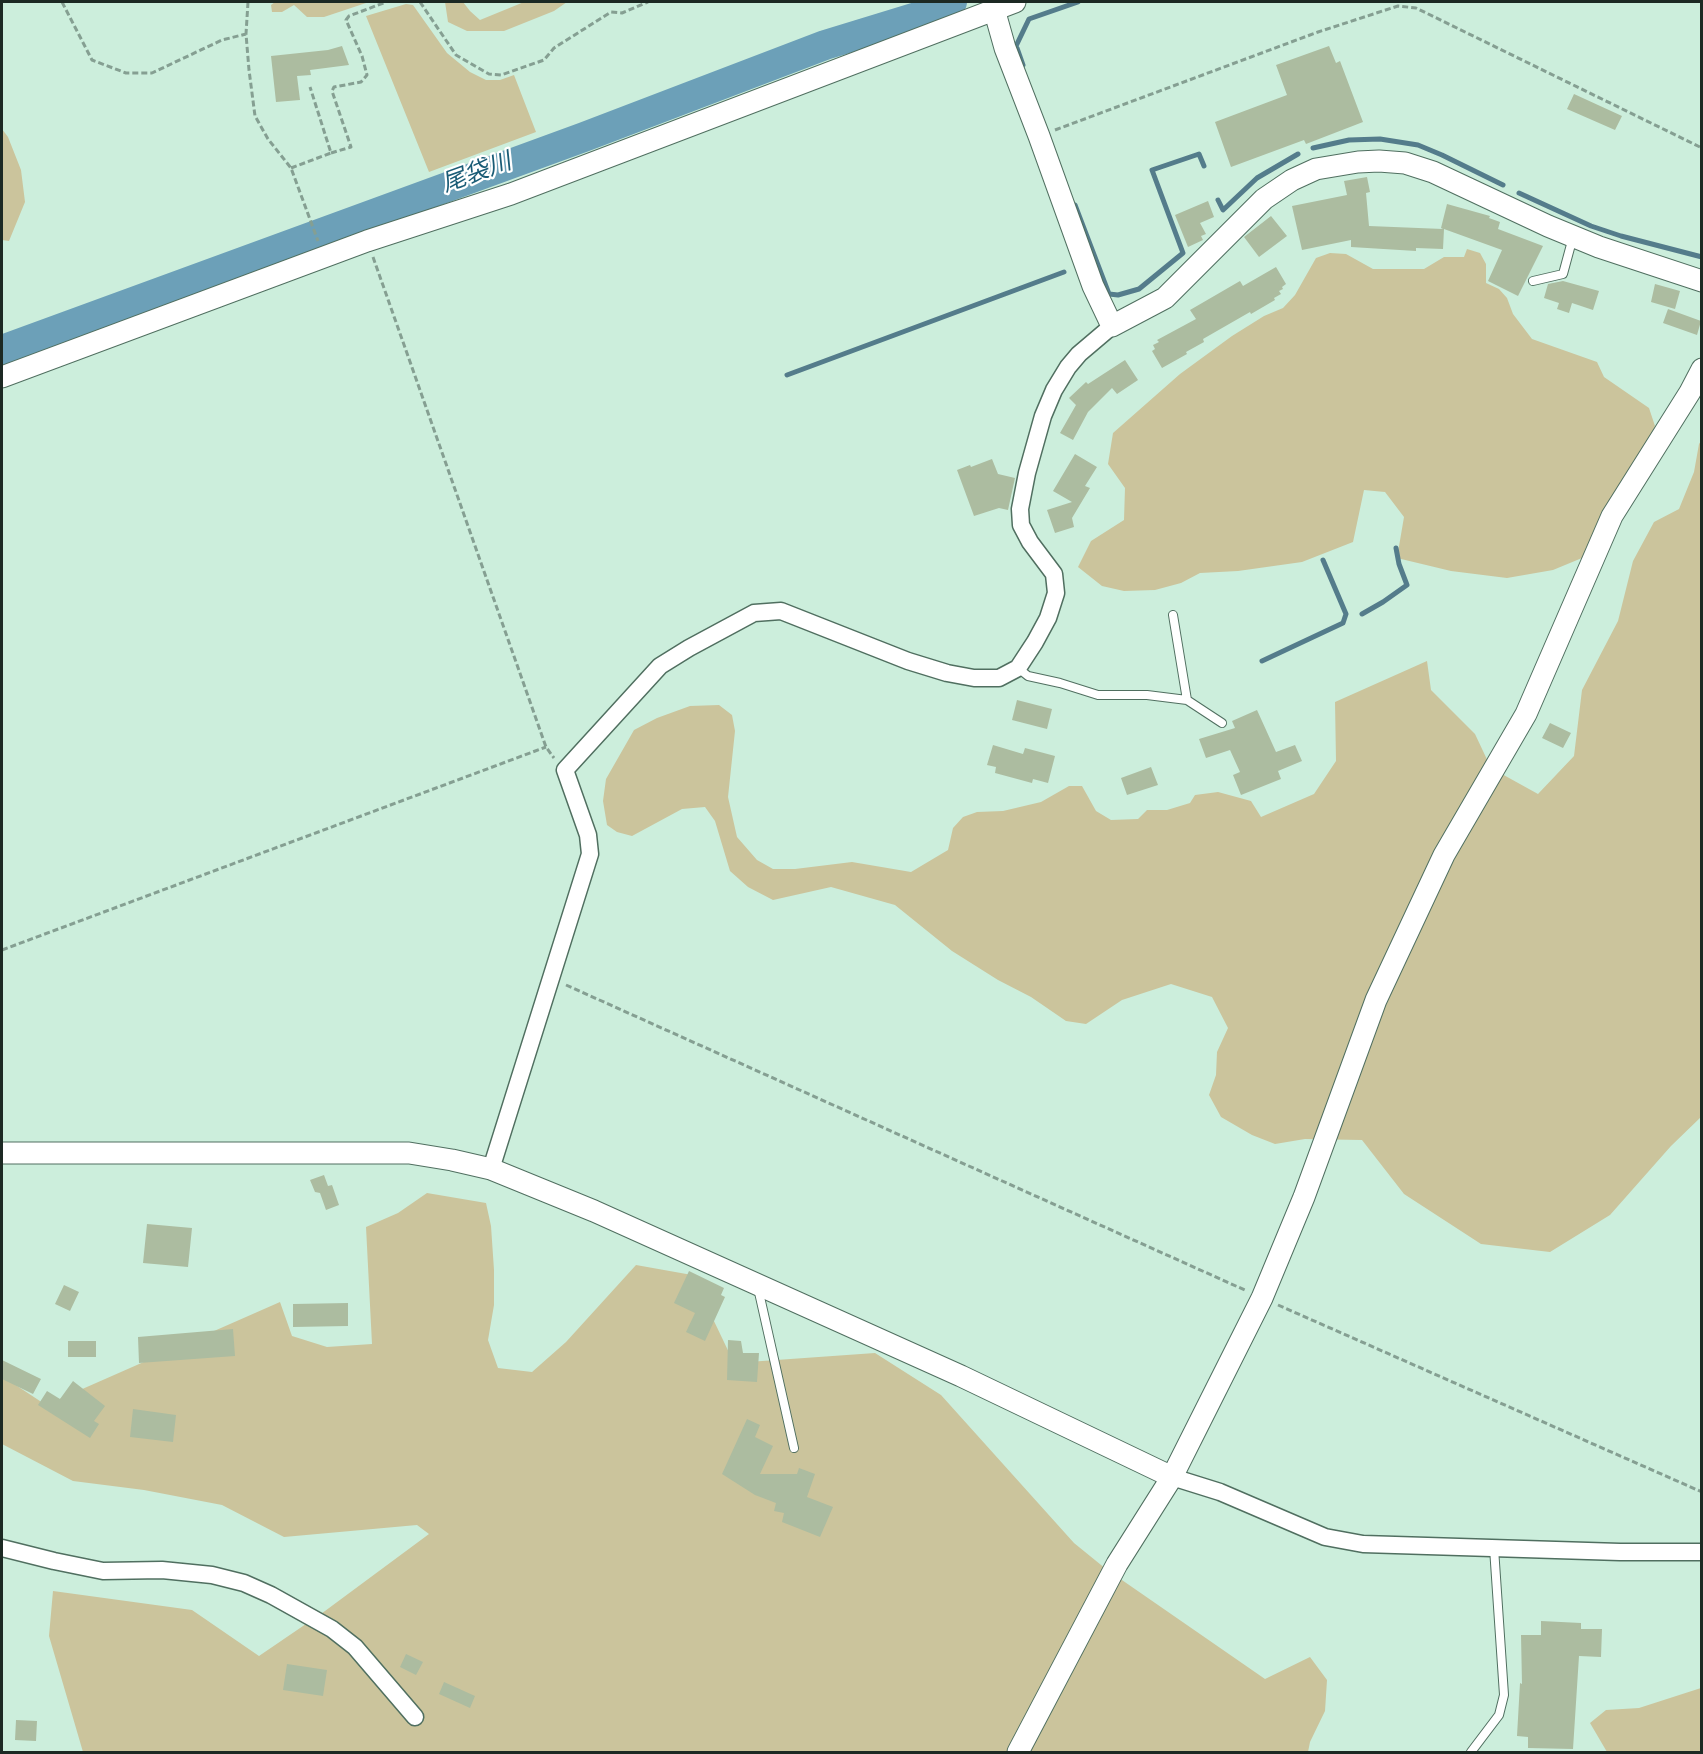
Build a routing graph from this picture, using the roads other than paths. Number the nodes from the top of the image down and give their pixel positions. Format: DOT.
graph roads {
  1 [pos="1015,2"];
  2 [pos="994,9"];
  3 [pos="1574,236"];
  4 [pos="1533,281"];
  5 [pos="1701,281"];
  6 [pos="1112,326"];
  7 [pos="1701,369"];
  8 [pos="2,377"];
  9 [pos="1173,615"];
  10 [pos="1018,668"];
  11 [pos="1187,700"];
  12 [pos="1222,723"];
  13 [pos="2,1153"];
  14 [pos="491,1169"];
  15 [pos="758,1285"];
  16 [pos="794,1448"];
  17 [pos="1172,1477"];
  18 [pos="2,1548"];
  19 [pos="1494,1548"];
  20 [pos="1701,1552"];
  21 [pos="415,1717"];
  22 [pos="1018,1752"];
  23 [pos="1471,1752"];
  1 -- 2 [label="street"];
  2 -- 6 [label="street"];
  2 -- 8 [label="street"];
  3 -- 4 [label="lane"];
  3 -- 5 [label="street"];
  3 -- 6 [label="street"];
  6 -- 10 [label="street"];
  7 -- 17 [label="street"];
  9 -- 11 [label="lane"];
  10 -- 11 [label="lane"];
  10 -- 14 [label="street"];
  11 -- 12 [label="lane"];
  13 -- 14 [label="street"];
  14 -- 15 [label="street"];
  15 -- 16 [label="lane"];
  15 -- 17 [label="street"];
  17 -- 19 [label="street"];
  17 -- 22 [label="street"];
  18 -- 21 [label="street"];
  19 -- 20 [label="street"];
  19 -- 23 [label="lane"];
}
